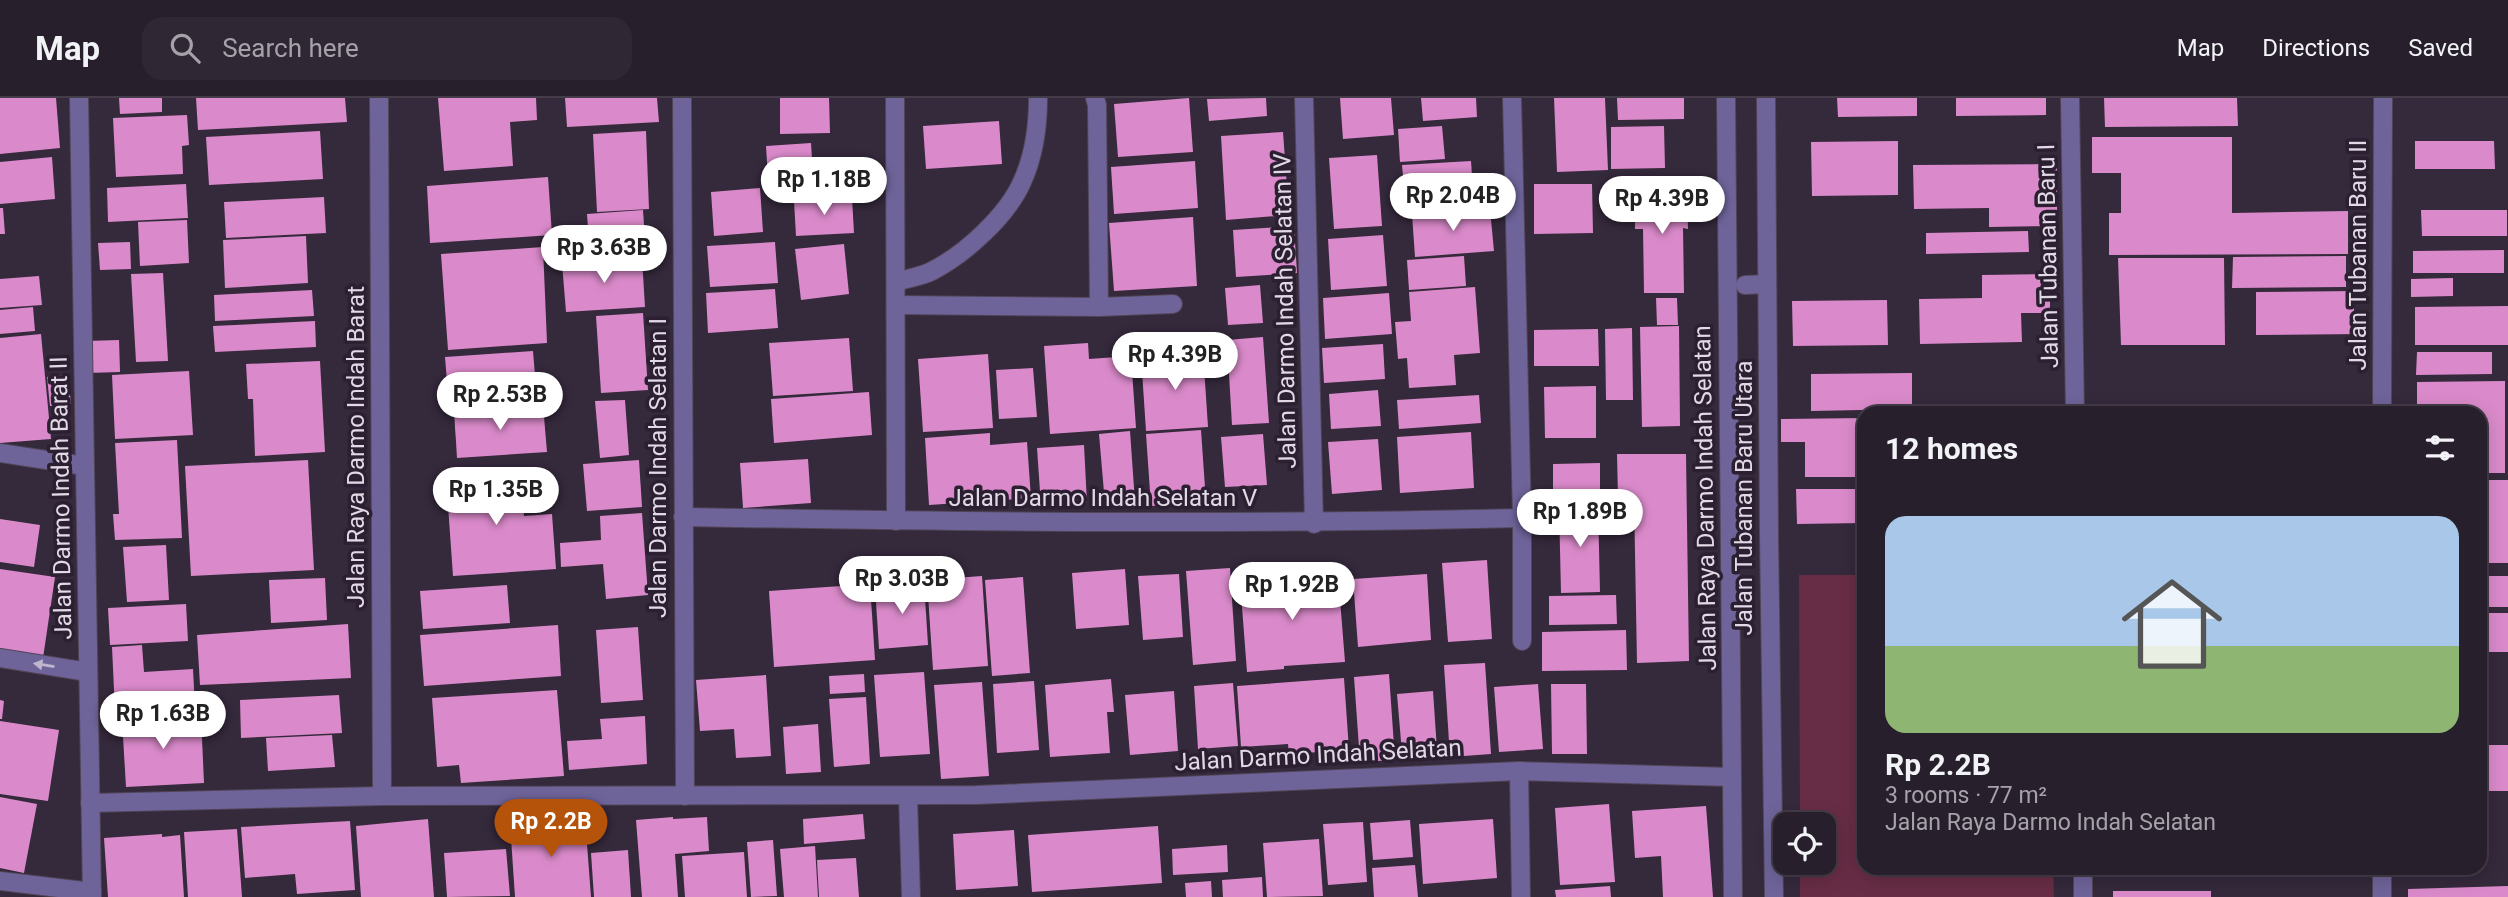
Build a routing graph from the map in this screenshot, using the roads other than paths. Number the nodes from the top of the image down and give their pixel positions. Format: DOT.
graph roads {
  1 [pos="79,98"];
  2 [pos="379,98"];
  3 [pos="682,98"];
  4 [pos="895,98"];
  5 [pos="1038,98"];
  6 [pos="1095,98"];
  7 [pos="1304,98"];
  8 [pos="1512,98"];
  9 [pos="1726,98"];
  10 [pos="1766,98"];
  11 [pos="2070,98"];
  12 [pos="2383,98"];
  13 [pos="896,282"];
  14 [pos="1768,284"];
  15 [pos="1745,285"];
  16 [pos="1173,304"];
  17 [pos="896,305"];
  18 [pos="1099,306"];
  19 [pos="2075,406"];
  20 [pos="2382,406"];
  21 [pos="0,453"];
  22 [pos="85,466"];
  23 [pos="683,517"];
  24 [pos="1522,518"];
  25 [pos="896,521"];
  26 [pos="1314,523"];
  27 [pos="1522,641"];
  28 [pos="0,658"];
  29 [pos="88,672"];
  30 [pos="1519,771"];
  31 [pos="1731,777"];
  32 [pos="382,796"];
  33 [pos="685,796"];
  34 [pos="908,796"];
  35 [pos="90,803"];
  36 [pos="2082,875"];
  37 [pos="2382,875"];
  38 [pos="4,887"];
  39 [pos="92,894"];
  40 [pos="911,897"];
  41 [pos="1521,897"];
  42 [pos="1733,897"];
  43 [pos="1774,897"];
  44 [pos="2083,897"];
  45 [pos="2382,897"];
  1 -- 22 [label="street, Jalan Darmo Indah Barat II"];
  2 -- 32 [label="street, Jalan Raya Darmo Indah Barat"];
  3 -- 23 [label="street, Jalan Darmo Indah Selatan I"];
  4 -- 13 [label="street"];
  5 -- 13 [label="street"];
  6 -- 18 [label="street"];
  7 -- 26 [label="street, Jalan Darmo Indah Selatan IV"];
  8 -- 24 [label="street"];
  9 -- 31 [label="street, Jalan Raya Darmo Indah Selatan"];
  10 -- 14 [label="street, Jalan Tubanan Baru Utara"];
  11 -- 19 [label="street, Jalan Tubanan Baru I"];
  12 -- 20 [label="street, Jalan Tubanan Baru II"];
  13 -- 17 [label="street"];
  14 -- 15 [label="street"];
  14 -- 43 [label="street, Jalan Tubanan Baru Utara"];
  16 -- 18 [label="street"];
  17 -- 18 [label="street"];
  17 -- 25 [label="street"];
  21 -- 22 [label="street"];
  22 -- 29 [label="street, Jalan Darmo Indah Barat II"];
  23 -- 25 [label="street, Jalan Darmo Indah Selatan V"];
  23 -- 33 [label="street, Jalan Darmo Indah Selatan I"];
  24 -- 26 [label="street, Jalan Darmo Indah Selatan V"];
  24 -- 27 [label="street"];
  25 -- 26 [label="street, Jalan Darmo Indah Selatan V"];
  29 -- 28 [label="street, one-way"];
  29 -- 35 [label="street, Jalan Darmo Indah Barat II"];
  30 -- 31 [label="street, Jalan Darmo Indah Selatan"];
  30 -- 34 [label="street, Jalan Darmo Indah Selatan"];
  30 -- 41 [label="street"];
  31 -- 42 [label="street, Jalan Raya Darmo Indah Selatan"];
  32 -- 33 [label="street"];
  32 -- 35 [label="street"];
  33 -- 34 [label="street"];
  34 -- 40 [label="street"];
  35 -- 39 [label="street, Jalan Darmo Indah Barat II"];
  36 -- 44 [label="street"];
  37 -- 45 [label="street"];
  38 -- 39 [label="street"];
}
